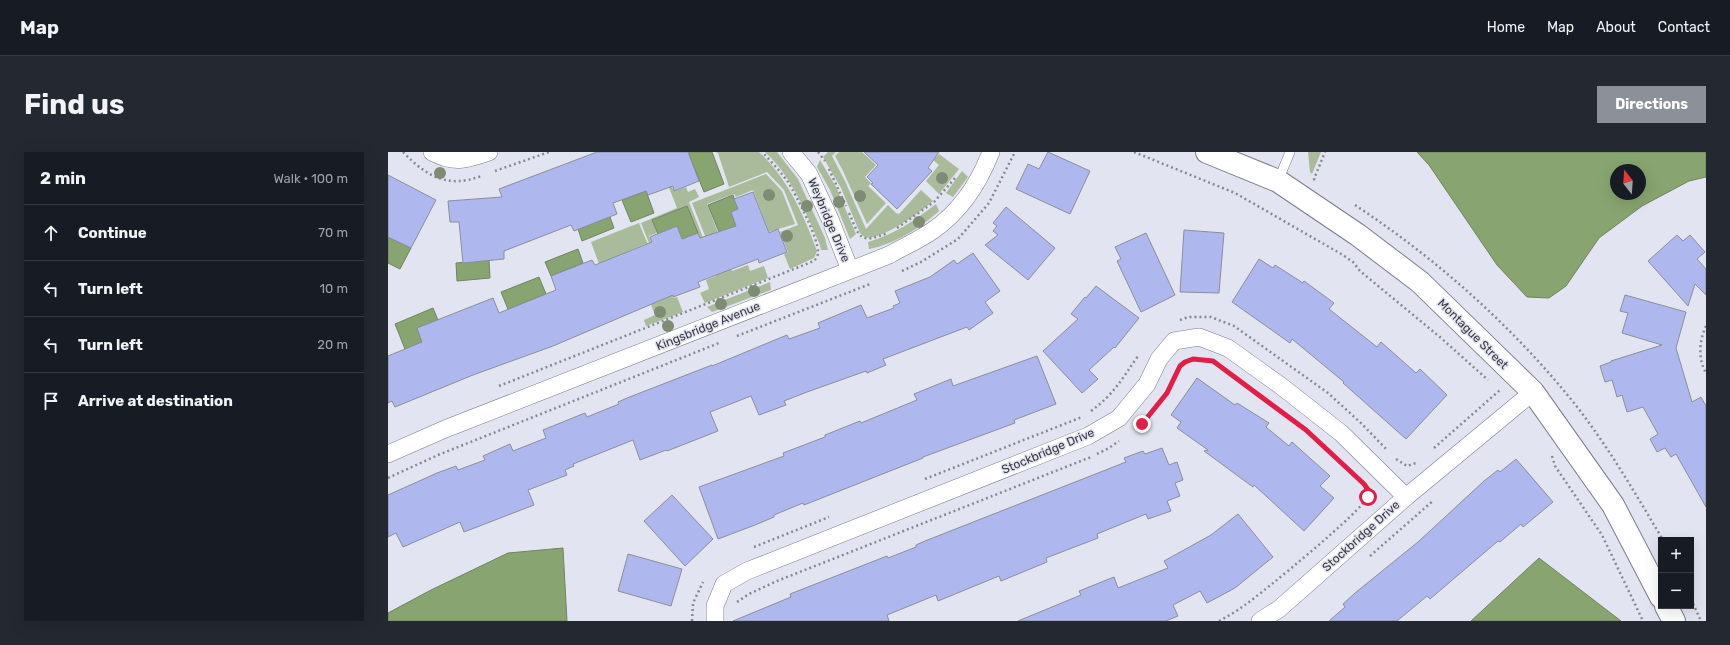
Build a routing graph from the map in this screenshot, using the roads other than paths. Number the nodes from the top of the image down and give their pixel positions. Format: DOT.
graph roads {
  1 [pos="432,152"];
  2 [pos="488,152"];
  3 [pos="791,152"];
  4 [pos="991,152"];
  5 [pos="1207,152"];
  6 [pos="1290,152"];
  7 [pos="1278,180"];
  8 [pos="850,270"];
  9 [pos="1533,392"];
  10 [pos="388,454"];
  11 [pos="1406,496"];
  12 [pos="1658,591"];
  13 [pos="1668,609"];
  14 [pos="715,621"];
  15 [pos="1260,621"];
  16 [pos="1674,621"];
  1 -- 2 [label="street"];
  3 -- 8 [label="street, Weybridge Drive"];
  4 -- 8 [label="street, Kingsbridge Avenue"];
  5 -- 7 [label="street, Montague Street"];
  6 -- 7 [label="lane"];
  7 -- 9 [label="street, Montague Street"];
  8 -- 10 [label="street, Kingsbridge Avenue"];
  9 -- 11 [label="street, Stockbridge Drive"];
  9 -- 12 [label="street, Montague Street"];
  11 -- 14 [label="street, Stockbridge Drive"];
  11 -- 15 [label="street, Stockbridge Drive"];
  13 -- 16 [label="street"];
}
